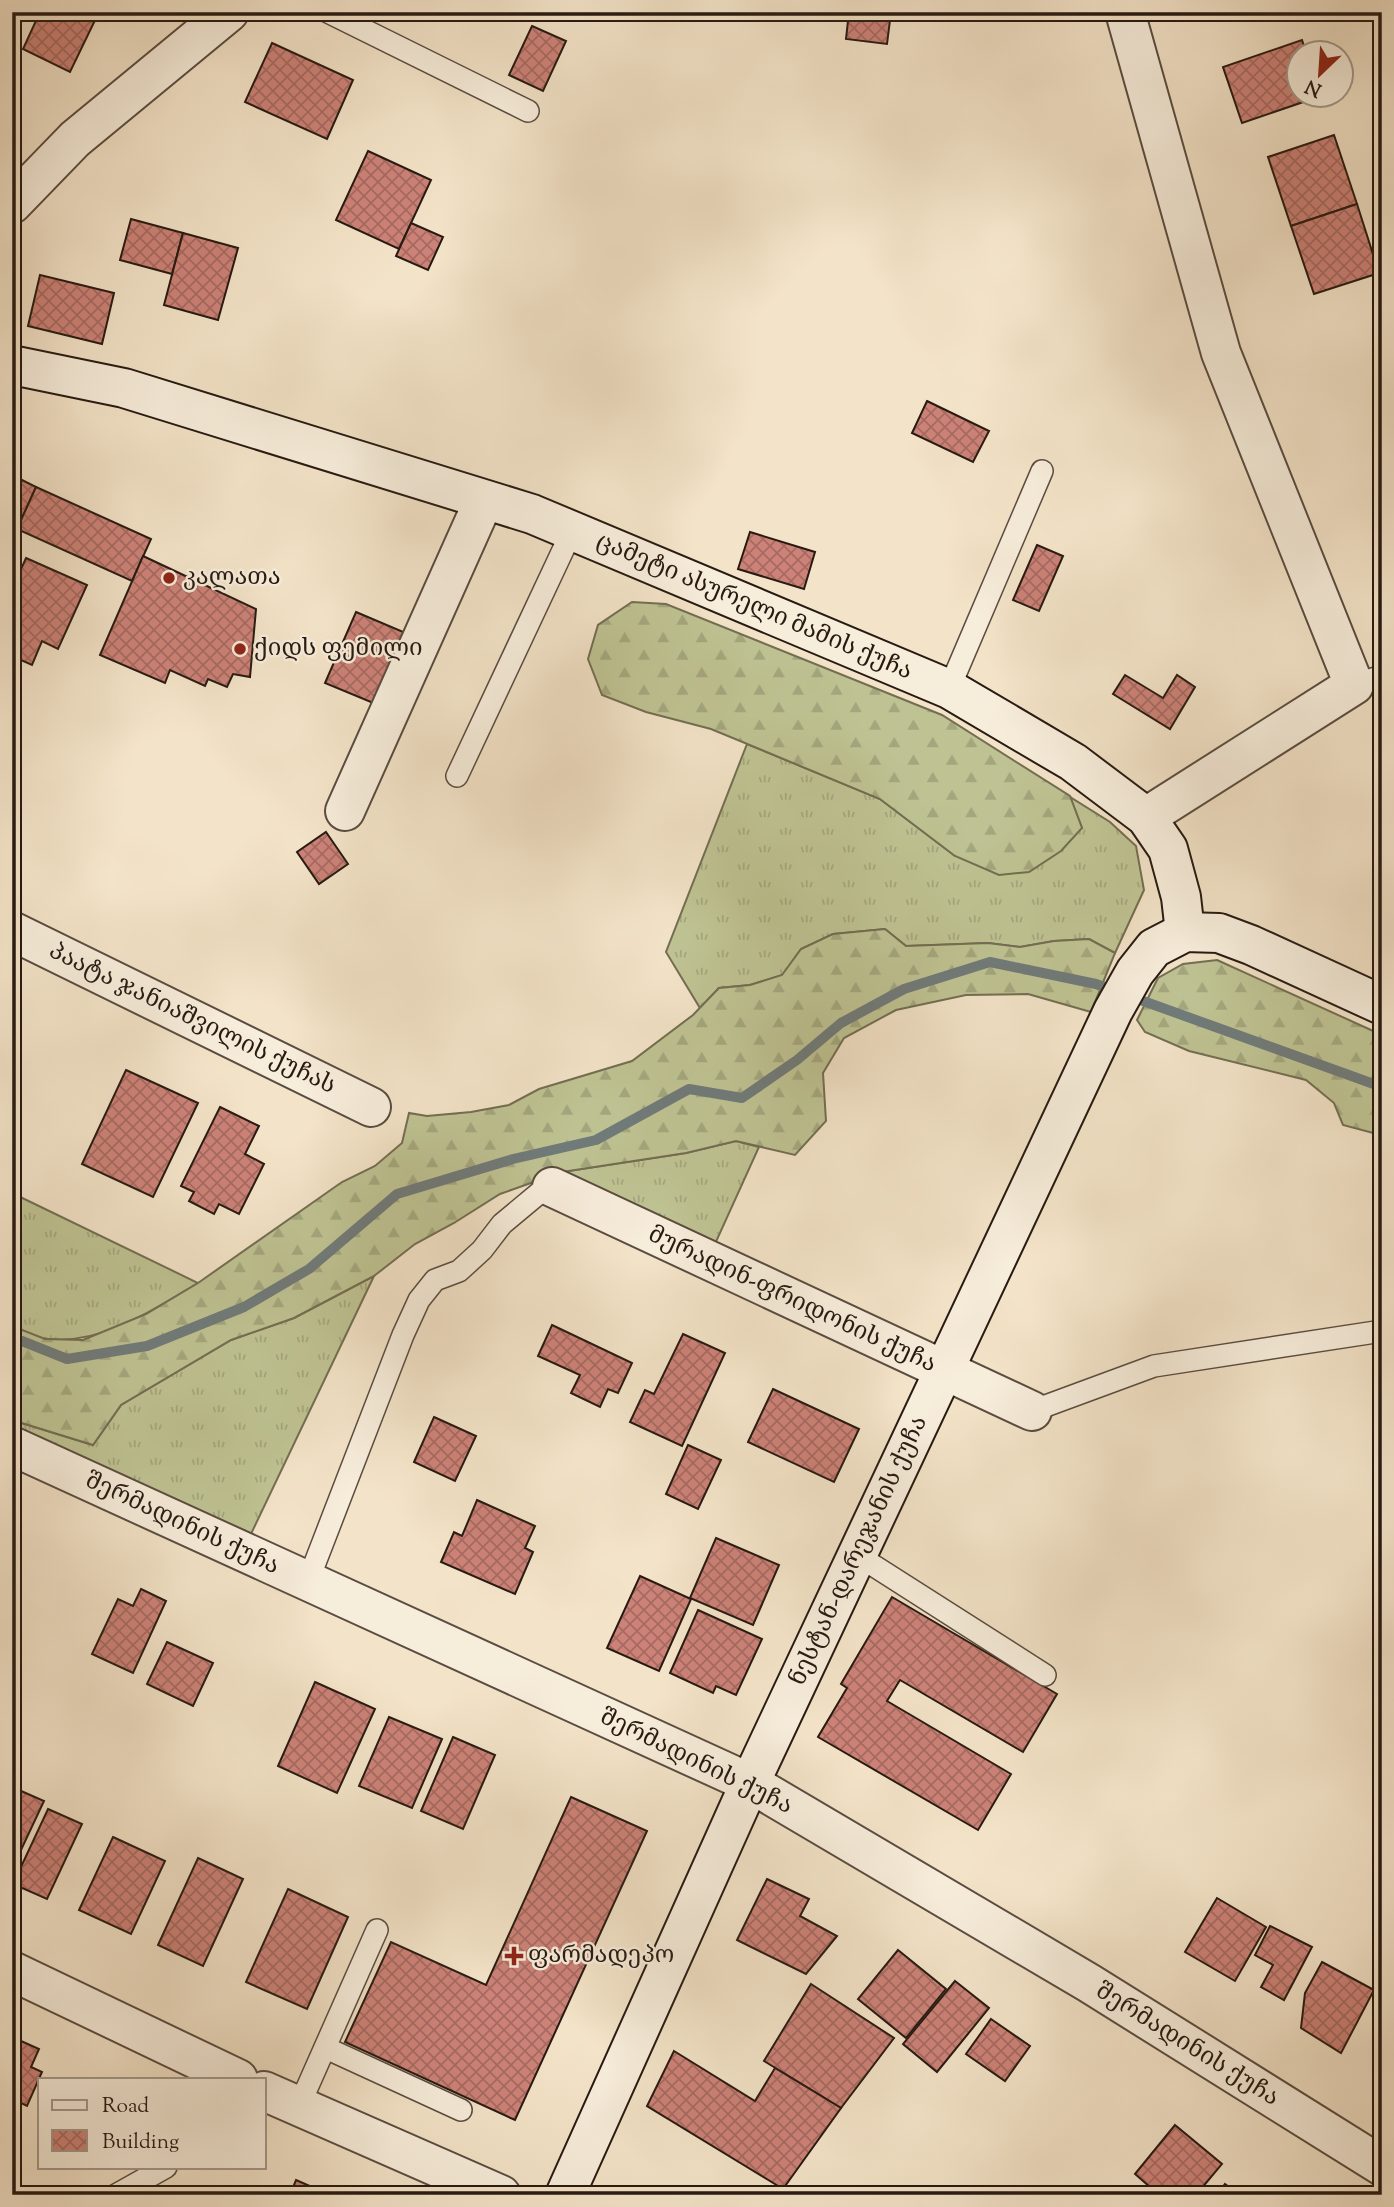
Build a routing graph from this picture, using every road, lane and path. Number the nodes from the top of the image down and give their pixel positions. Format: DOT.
graph roads {
  1 [pos="229,12"];
  2 [pos="328,12"];
  3 [pos="1125,12"];
  4 [pos="528,111"];
  5 [pos="12,204"];
  6 [pos="12,365"];
  7 [pos="1042,471"];
  8 [pos="484,499"];
  9 [pos="572,531"];
  10 [pos="1368,680"];
  11 [pos="949,689"];
  12 [pos="457,776"];
  13 [pos="345,811"];
  14 [pos="1146,817"];
  15 [pos="12,931"];
  16 [pos="1185,932"];
  17 [pos="1382,1005"];
  18 [pos="371,1107"];
  19 [pos="552,1187"];
  20 [pos="1382,1331"];
  21 [pos="943,1371"];
  22 [pos="1032,1411"];
  23 [pos="12,1446"];
  24 [pos="857,1555"];
  25 [pos="308,1581"];
  26 [pos="1045,1675"];
  27 [pos="750,1783"];
  28 [pos="377,1930"];
  29 [pos="12,1970"];
  30 [pos="326,2049"];
  31 [pos="236,2078"];
  32 [pos="266,2092"];
  33 [pos="299,2106"];
  34 [pos="461,2110"];
  35 [pos="1382,2166"];
  36 [pos="164,2168"];
  37 [pos="116,2195"];
  38 [pos="501,2195"];
  39 [pos="565,2195"];
  1 -- 5 [label="street"];
  2 -- 4 [label="lane"];
  3 -- 10 [label="street"];
  6 -- 8 [label="street, ცამეტი ასურელი მამის ქუჩა"];
  7 -- 11 [label="lane"];
  8 -- 9 [label="street, ცამეტი ასურელი მამის ქუჩა"];
  8 -- 13 [label="street"];
  9 -- 11 [label="street, ცამეტი ასურელი მამის ქუჩა"];
  9 -- 12 [label="lane"];
  10 -- 14 [label="street"];
  11 -- 14 [label="street, ცამეტი ასურელი მამის ქუჩა"];
  14 -- 16 [label="street, ცამეტი ასურელი მამის ქუჩა"];
  15 -- 18 [label="street, პაატა ჯანიაშვილის ქუჩას"];
  16 -- 17 [label="street"];
  16 -- 21 [label="street, ნესტან-დარეჯანის ქუჩა"];
  19 -- 21 [label="street, მურადინ-ფრიდონის ქუჩა"];
  19 -- 25 [label="lane"];
  20 -- 22 [label="lane"];
  21 -- 22 [label="street, მურადინ-ფრიდონის ქუჩა"];
  21 -- 24 [label="street, ნესტან-დარეჯანის ქუჩა"];
  23 -- 25 [label="street, შერმადინის ქუჩა"];
  24 -- 26 [label="lane"];
  24 -- 27 [label="street, ნესტან-დარეჯანის ქუჩა"];
  25 -- 27 [label="street, შერმადინის ქუჩა"];
  27 -- 35 [label="street, შერმადინის ქუჩა"];
  27 -- 39 [label="street, ნესტან-დარეჯანის ქუჩა"];
  28 -- 30 [label="lane"];
  29 -- 31 [label="street"];
  30 -- 33 [label="lane"];
  30 -- 34 [label="lane"];
  32 -- 33 [label="street"];
  33 -- 38 [label="street"];
  36 -- 37 [label="lane"];
}
